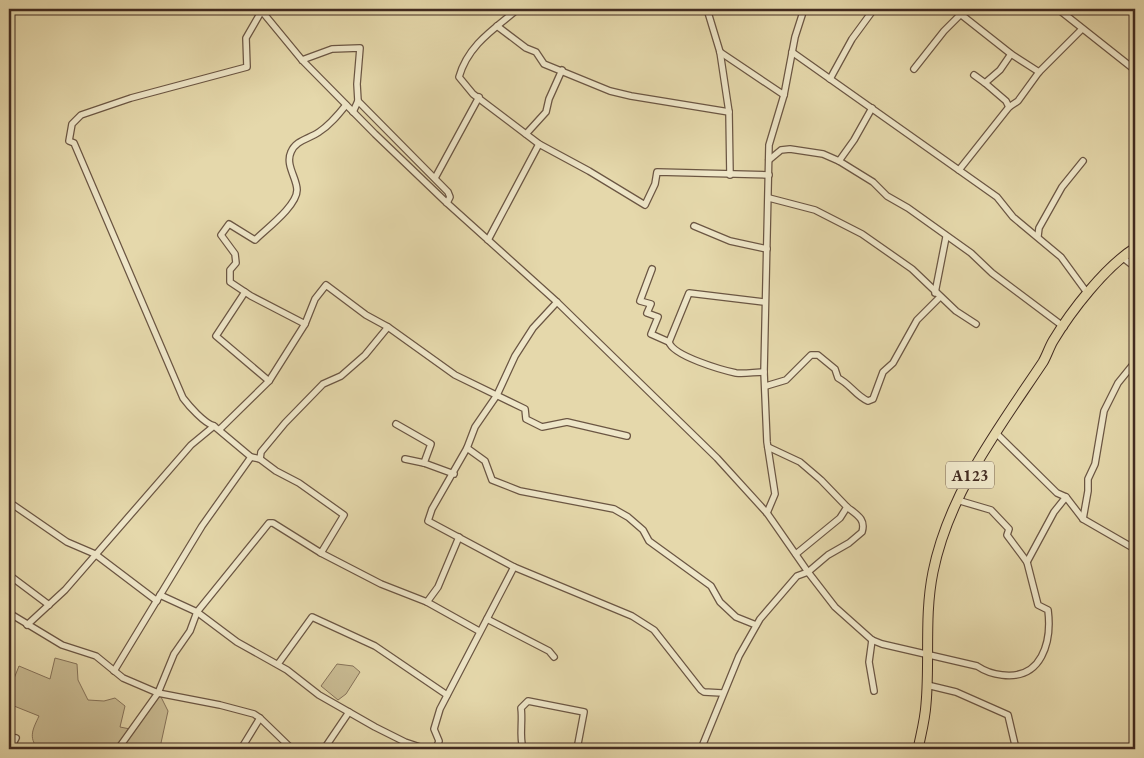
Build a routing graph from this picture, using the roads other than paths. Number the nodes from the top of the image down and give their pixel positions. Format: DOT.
graph roads {
  1 [pos="518,9"];
  2 [pos="707,9"];
  3 [pos="804,9"];
  4 [pos="874,9"];
  5 [pos="954,9"];
  6 [pos="1058,9"];
  7 [pos="260,10"];
  8 [pos="962,14"];
  9 [pos="497,26"];
  10 [pos="1082,29"];
  11 [pos="720,52"];
  12 [pos="792,52"];
  13 [pos="1011,54"];
  14 [pos="302,60"];
  15 [pos="914,69"];
  16 [pos="562,70"];
  17 [pos="1135,70"];
  18 [pos="1038,72"];
  19 [pos="974,74"];
  20 [pos="830,79"];
  21 [pos="985,83"];
  22 [pos="784,95"];
  23 [pos="479,97"];
  24 [pos="358,101"];
  25 [pos="346,105"];
  26 [pos="1009,107"];
  27 [pos="872,108"];
  28 [pos="354,112"];
  29 [pos="729,112"];
  30 [pos="526,134"];
  31 [pos="539,144"];
  32 [pos="770,160"];
  33 [pos="839,161"];
  34 [pos="1083,161"];
  35 [pos="959,170"];
  36 [pos="730,175"];
  37 [pos="769,176"];
  38 [pos="435,178"];
  39 [pos="769,198"];
  40 [pos="446,203"];
  41 [pos="694,226"];
  42 [pos="1038,236"];
  43 [pos="946,237"];
  44 [pos="488,240"];
  45 [pos="1135,248"];
  46 [pos="767,249"];
  47 [pos="1122,257"];
  48 [pos="1135,267"];
  49 [pos="652,269"];
  50 [pos="245,292"];
  51 [pos="1088,294"];
  52 [pos="938,295"];
  53 [pos="557,302"];
  54 [pos="764,302"];
  55 [pos="305,324"];
  56 [pos="976,324"];
  57 [pos="388,327"];
  58 [pos="1064,327"];
  59 [pos="669,342"];
  60 [pos="1135,362"];
  61 [pos="764,372"];
  62 [pos="268,381"];
  63 [pos="766,386"];
  64 [pos="497,395"];
  65 [pos="396,424"];
  66 [pos="214,426"];
  67 [pos="220,429"];
  68 [pos="996,432"];
  69 [pos="627,436"];
  70 [pos="768,447"];
  71 [pos="467,448"];
  72 [pos="250,457"];
  73 [pos="260,459"];
  74 [pos="405,459"];
  75 [pos="424,463"];
  76 [pos="454,474"];
  77 [pos="1066,497"];
  78 [pos="957,500"];
  79 [pos="9,502"];
  80 [pos="847,507"];
  81 [pos="767,513"];
  82 [pos="1083,519"];
  83 [pos="459,537"];
  84 [pos="1135,549"];
  85 [pos="321,553"];
  86 [pos="95,554"];
  87 [pos="796,554"];
  88 [pos="1027,562"];
  89 [pos="514,567"];
  90 [pos="808,572"];
  91 [pos="9,575"];
  92 [pos="160,595"];
  93 [pos="157,601"];
  94 [pos="427,602"];
  95 [pos="49,605"];
  96 [pos="198,612"];
  97 [pos="9,614"];
  98 [pos="487,619"];
  99 [pos="27,625"];
  100 [pos="756,625"];
  101 [pos="479,631"];
  102 [pos="872,640"];
  103 [pos="927,656"];
  104 [pos="554,657"];
  105 [pos="278,664"];
  106 [pos="114,671"];
  107 [pos="927,685"];
  108 [pos="874,691"];
  109 [pos="158,693"];
  110 [pos="722,694"];
  111 [pos="447,695"];
  112 [pos="349,712"];
  113 [pos="260,718"];
  114 [pos="16,738"];
  115 [pos="10,749"];
  116 [pos="118,749"];
  117 [pos="241,749"];
  118 [pos="292,749"];
  119 [pos="324,749"];
  120 [pos="438,749"];
  121 [pos="480,749"];
  122 [pos="512,749"];
  123 [pos="523,749"];
  124 [pos="577,749"];
  125 [pos="701,749"];
  126 [pos="918,749"];
  127 [pos="1016,749"];
  1 -- 9 [label="street"];
  2 -- 11 [label="street"];
  3 -- 12 [label="street"];
  4 -- 20 [label="street"];
  5 -- 8 [label="street"];
  6 -- 10 [label="street"];
  7 -- 14 [label="street"];
  7 -- 66 [label="street"];
  8 -- 13 [label="street"];
  8 -- 15 [label="street"];
  9 -- 16 [label="street"];
  9 -- 23 [label="street"];
  10 -- 17 [label="street"];
  10 -- 18 [label="street"];
  11 -- 22 [label="street"];
  11 -- 29 [label="street"];
  12 -- 20 [label="street"];
  12 -- 22 [label="street"];
  13 -- 18 [label="street"];
  13 -- 21 [label="street"];
  14 -- 24 [label="street"];
  14 -- 25 [label="street"];
  16 -- 29 [label="street"];
  16 -- 30 [label="street"];
  18 -- 26 [label="street"];
  19 -- 21 [label="street"];
  20 -- 27 [label="street"];
  21 -- 26 [label="street"];
  22 -- 32 [label="street"];
  23 -- 30 [label="street"];
  23 -- 38 [label="street"];
  24 -- 28 [label="street"];
  24 -- 38 [label="street"];
  25 -- 28 [label="street"];
  25 -- 50 [label="street"];
  26 -- 35 [label="street"];
  27 -- 33 [label="street"];
  27 -- 35 [label="street"];
  28 -- 40 [label="street"];
  29 -- 36 [label="street"];
  30 -- 31 [label="street"];
  31 -- 36 [label="street"];
  31 -- 44 [label="street"];
  32 -- 33 [label="street"];
  32 -- 37 [label="street"];
  33 -- 43 [label="street"];
  34 -- 42 [label="street"];
  35 -- 42 [label="street"];
  36 -- 37 [label="street"];
  37 -- 39 [label="street"];
  38 -- 40 [label="street"];
  39 -- 46 [label="street"];
  39 -- 52 [label="street"];
  40 -- 44 [label="street"];
  41 -- 46 [label="street"];
  42 -- 51 [label="street"];
  43 -- 52 [label="street"];
  43 -- 58 [label="street"];
  44 -- 53 [label="street"];
  45 -- 47 [label="highway, A123"];
  46 -- 54 [label="street"];
  47 -- 48 [label="street"];
  47 -- 51 [label="highway, A123"];
  49 -- 59 [label="street"];
  50 -- 55 [label="street"];
  50 -- 62 [label="street"];
  51 -- 58 [label="highway, A123"];
  52 -- 56 [label="street"];
  52 -- 63 [label="street"];
  53 -- 64 [label="street"];
  53 -- 81 [label="street"];
  54 -- 59 [label="street"];
  54 -- 61 [label="street"];
  55 -- 57 [label="street"];
  55 -- 62 [label="street"];
  57 -- 64 [label="street"];
  57 -- 73 [label="street"];
  58 -- 68 [label="highway, A123"];
  59 -- 61 [label="street"];
  60 -- 82 [label="street"];
  61 -- 63 [label="street"];
  62 -- 67 [label="street"];
  63 -- 70 [label="street"];
  64 -- 69 [label="street"];
  64 -- 71 [label="street"];
  65 -- 75 [label="street"];
  66 -- 67 [label="street"];
  66 -- 86 [label="street"];
  67 -- 72 [label="street"];
  68 -- 77 [label="street"];
  68 -- 78 [label="highway, A123"];
  70 -- 80 [label="street"];
  70 -- 81 [label="street"];
  71 -- 76 [label="street"];
  71 -- 100 [label="street"];
  72 -- 73 [label="street"];
  72 -- 92 [label="street"];
  73 -- 85 [label="street"];
  74 -- 75 [label="street"];
  75 -- 76 [label="street"];
  76 -- 83 [label="street"];
  77 -- 82 [label="street"];
  77 -- 88 [label="street"];
  78 -- 88 [label="street"];
  78 -- 103 [label="highway, A123"];
  79 -- 86 [label="street"];
  80 -- 87 [label="street"];
  80 -- 90 [label="street"];
  81 -- 87 [label="street"];
  82 -- 84 [label="street"];
  83 -- 89 [label="street"];
  83 -- 94 [label="street"];
  85 -- 94 [label="street"];
  85 -- 96 [label="street"];
  86 -- 93 [label="street"];
  86 -- 95 [label="street"];
  87 -- 90 [label="street"];
  88 -- 103 [label="street"];
  89 -- 98 [label="street"];
  89 -- 110 [label="street"];
  90 -- 100 [label="street"];
  90 -- 102 [label="street"];
  91 -- 95 [label="street"];
  92 -- 93 [label="street"];
  92 -- 96 [label="street"];
  93 -- 106 [label="street"];
  94 -- 101 [label="street"];
  95 -- 99 [label="street"];
  96 -- 105 [label="street"];
  96 -- 109 [label="street"];
  97 -- 99 [label="street"];
  98 -- 101 [label="street"];
  98 -- 104 [label="street"];
  99 -- 106 [label="street"];
  100 -- 110 [label="street"];
  101 -- 111 [label="street"];
  102 -- 103 [label="street"];
  102 -- 108 [label="street"];
  103 -- 107 [label="highway, A123"];
  105 -- 111 [label="street"];
  105 -- 112 [label="street"];
  106 -- 109 [label="street"];
  107 -- 126 [label="highway, A123"];
  107 -- 127 [label="street"];
  109 -- 113 [label="street"];
  109 -- 116 [label="street"];
  110 -- 125 [label="street"];
  111 -- 120 [label="street"];
  112 -- 119 [label="street"];
  112 -- 120 [label="street"];
  113 -- 117 [label="street"];
  113 -- 118 [label="street"];
  114 -- 115 [label="street"];
  121 -- 122 [label="street"];
  123 -- 124 [label="street"];
}
